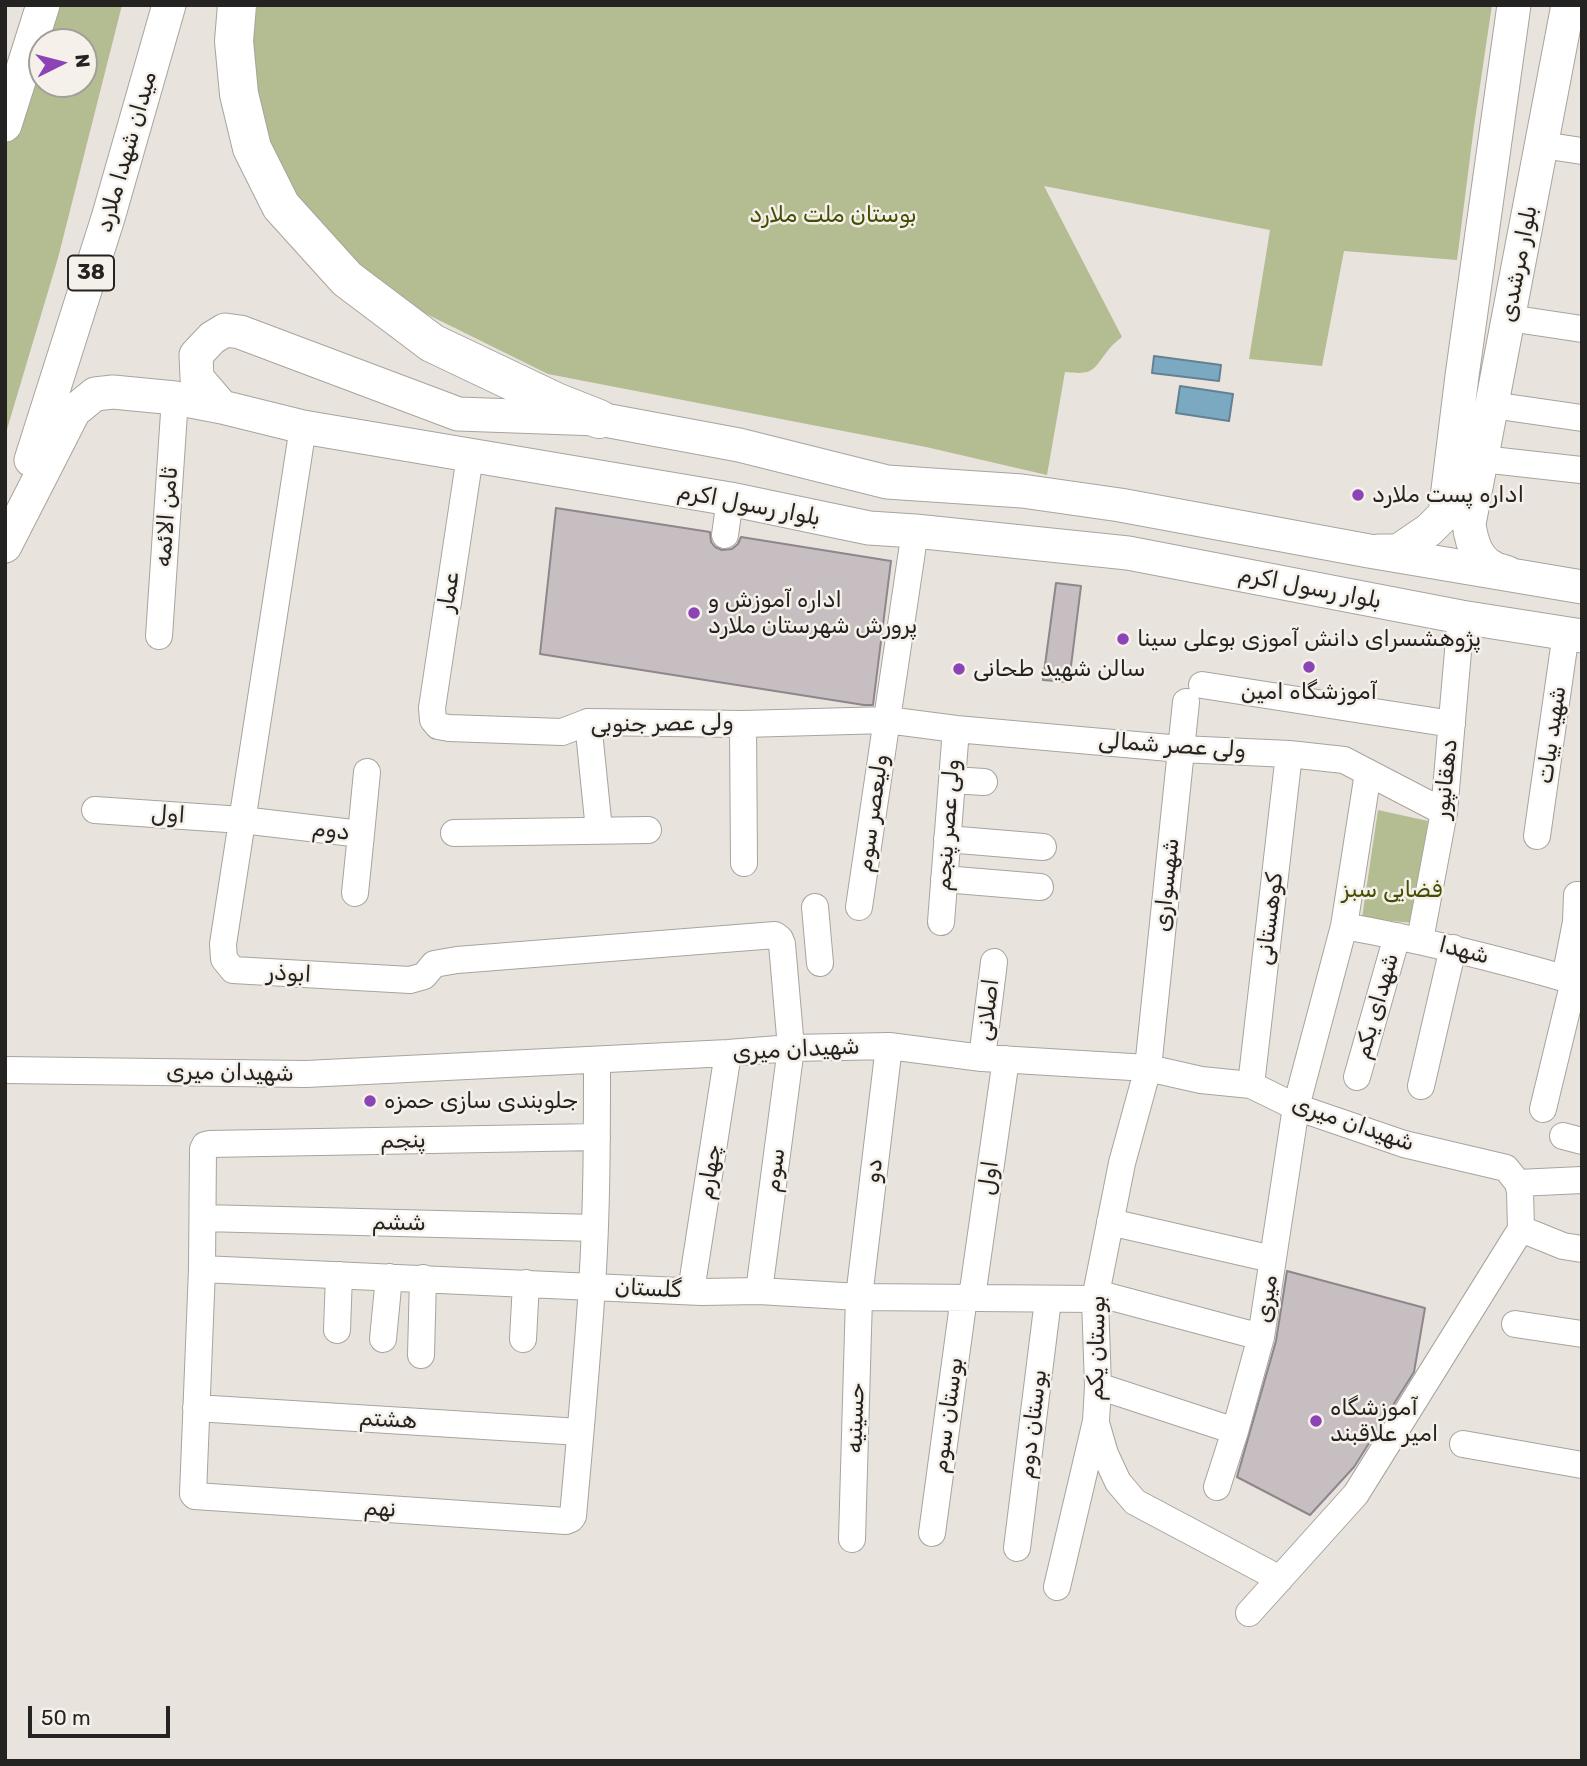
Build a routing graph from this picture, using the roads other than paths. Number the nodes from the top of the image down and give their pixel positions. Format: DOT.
graph roads {
  1 [pos="43,5"];
  2 [pos="169,5"];
  3 [pos="237,5"];
  4 [pos="1514,5"];
  5 [pos="1573,8"];
  6 [pos="5,125"];
  7 [pos="1542,145"];
  8 [pos="1582,151"];
  9 [pos="1474,298"];
  10 [pos="1508,318"];
  11 [pos="1582,329"];
  12 [pos="1462,376"];
  13 [pos="1494,392"];
  14 [pos="175,398"];
  15 [pos="222,407"];
  16 [pos="1582,418"];
  17 [pos="599,419"];
  18 [pos="303,427"];
  19 [pos="470,456"];
  20 [pos="1482,459"];
  21 [pos="1580,470"];
  22 [pos="887,482"];
  23 [pos="1022,491"];
  24 [pos="730,499"];
  25 [pos="1457,519"];
  26 [pos="869,528"];
  27 [pos="915,531"];
  28 [pos="725,535"];
  29 [pos="5,539"];
  30 [pos="5,546"];
  31 [pos="1369,551"];
  32 [pos="1128,553"];
  33 [pos="1520,577"];
  34 [pos="1582,587"];
  35 [pos="1461,617"];
  36 [pos="1574,635"];
  37 [pos="159,636"];
  38 [pos="887,720"];
  39 [pos="588,722"];
  40 [pos="743,724"];
  41 [pos="1452,724"];
  42 [pos="438,726"];
  43 [pos="956,729"];
  44 [pos="1181,749"];
  45 [pos="1289,754"];
  46 [pos="368,772"];
  47 [pos="1368,773"];
  48 [pos="952,780"];
  49 [pos="984,782"];
  50 [pos="95,810"];
  51 [pos="1444,812"];
  52 [pos="242,820"];
  53 [pos="598,830"];
  54 [pos="648,830"];
  55 [pos="454,833"];
  56 [pos="361,834"];
  57 [pos="1538,836"];
  58 [pos="947,839"];
  59 [pos="1043,847"];
  60 [pos="744,863"];
  61 [pos="944,879"];
  62 [pos="1040,887"];
  63 [pos="355,893"];
  64 [pos="1577,895"];
  65 [pos="815,907"];
  66 [pos="859,907"];
  67 [pos="941,922"];
  68 [pos="1344,926"];
  69 [pos="1409,938"];
  70 [pos="782,944"];
  71 [pos="1452,948"];
  72 [pos="994,962"];
  73 [pos="1573,982"];
  74 [pos="889,1046"];
  75 [pos="791,1048"];
  76 [pos="728,1053"];
  77 [pos="994,1059"];
  78 [pos="597,1060"];
  79 [pos="1148,1068"];
  80 [pos="5,1070"];
  81 [pos="1357,1077"];
  82 [pos="1251,1085"];
  83 [pos="1420,1086"];
  84 [pos="1296,1107"];
  85 [pos="1543,1109"];
  86 [pos="597,1137"];
  87 [pos="1582,1180"];
  88 [pos="1518,1183"];
  89 [pos="203,1219"];
  90 [pos="1110,1222"];
  91 [pos="595,1228"];
  92 [pos="1521,1229"];
  93 [pos="1582,1249"];
  94 [pos="1272,1259"];
  95 [pos="202,1269"];
  96 [pos="339,1275"];
  97 [pos="389,1277"];
  98 [pos="423,1278"];
  99 [pos="526,1283"];
  100 [pos="592,1286"];
  101 [pos="691,1291"];
  102 [pos="760,1291"];
  103 [pos="1095,1296"];
  104 [pos="859,1297"];
  105 [pos="968,1297"];
  106 [pos="1048,1300"];
  107 [pos="1516,1324"];
  108 [pos="337,1330"];
  109 [pos="1582,1334"];
  110 [pos="1261,1337"];
  111 [pos="383,1339"];
  112 [pos="523,1339"];
  113 [pos="421,1356"];
  114 [pos="1098,1386"];
  115 [pos="196,1408"];
  116 [pos="1096,1421"];
  117 [pos="580,1432"];
  118 [pos="1236,1432"];
  119 [pos="1463,1444"];
  120 [pos="1582,1465"];
  121 [pos="1217,1486"];
  122 [pos="932,1533"];
  123 [pos="852,1539"];
  124 [pos="1017,1549"];
  125 [pos="1280,1579"];
  126 [pos="1057,1587"];
  127 [pos="1250,1613"];
  1 -- 6 [label="main road"];
  2 -- 29 [label="main road, میدان شهدا ملارد / 38"];
  3 -- 17 [label="highway"];
  4 -- 9 [label="main road, بلوار مرشدی"];
  5 -- 7 [label="main road, بلوار مرشدی"];
  7 -- 8 [label="street"];
  7 -- 10 [label="main road, بلوار مرشدی"];
  9 -- 10 [label="main road"];
  9 -- 12 [label="main road, بلوار مرشدی"];
  10 -- 11 [label="street"];
  10 -- 13 [label="main road, بلوار مرشدی"];
  12 -- 13 [label="main road"];
  12 -- 25 [label="main road, بلوار مرشدی"];
  13 -- 16 [label="street"];
  13 -- 20 [label="main road, بلوار مرشدی"];
  14 -- 15 [label="main road, بلوار رسول اکرم"];
  14 -- 30 [label="main road, بلوار رسول اکرم"];
  14 -- 37 [label="street, ثامن الائمه"];
  15 -- 17 [label="main road, بلوار رسول اکرم"];
  15 -- 18 [label="main road, بلوار رسول اکرم"];
  17 -- 22 [label="main road, بلوار رسول اکرم"];
  18 -- 19 [label="main road, بلوار رسول اکرم"];
  18 -- 52 [label="street, ابوذر"];
  19 -- 24 [label="main road, بلوار رسول اکرم"];
  19 -- 42 [label="street, عمار"];
  20 -- 21 [label="street"];
  20 -- 25 [label="main road, بلوار مرشدی"];
  22 -- 23 [label="main road, بلوار رسول اکرم"];
  22 -- 26 [label="main road"];
  23 -- 31 [label="main road, بلوار رسول اکرم"];
  23 -- 32 [label="main road"];
  24 -- 26 [label="main road, بلوار رسول اکرم"];
  24 -- 28 [label="street"];
  25 -- 31 [label="main road"];
  25 -- 33 [label="main road"];
  26 -- 27 [label="main road, بلوار رسول اکرم"];
  27 -- 32 [label="main road, بلوار رسول اکرم"];
  27 -- 38 [label="street, ولیعصر سوم"];
  31 -- 33 [label="main road, بلوار رسول اکرم"];
  32 -- 35 [label="main road, بلوار رسول اکرم"];
  33 -- 34 [label="main road, بلوار رسول اکرم"];
  35 -- 36 [label="main road, بلوار رسول اکرم"];
  35 -- 41 [label="street, دهقانپور"];
  36 -- 57 [label="street, شهید بیات"];
  38 -- 40 [label="street, ولی عصر جنوبی"];
  38 -- 43 [label="street, ولی عصر شمالی"];
  38 -- 66 [label="street, ولیعصر سوم"];
  39 -- 40 [label="street, ولی عصر جنوبی"];
  39 -- 42 [label="street, ولی عصر جنوبی"];
  39 -- 53 [label="street"];
  40 -- 60 [label="street"];
  41 -- 44 [label="street, شهسواری"];
  41 -- 51 [label="street, دهقانپور"];
  43 -- 44 [label="street, ولی عصر شمالی"];
  43 -- 48 [label="street, ولی عصر پنجم"];
  44 -- 45 [label="street, ولی عصر شمالی"];
  44 -- 79 [label="street, شهسواری"];
  45 -- 47 [label="street, ولی عصر شمالی"];
  45 -- 82 [label="street, کوهستانی"];
  46 -- 56 [label="street"];
  47 -- 51 [label="street, ولی عصر شمالی"];
  47 -- 68 [label="street"];
  48 -- 49 [label="street"];
  48 -- 58 [label="street, ولی عصر پنجم"];
  50 -- 52 [label="street, اول"];
  51 -- 69 [label="street, دهقانپور"];
  52 -- 56 [label="street, دوم"];
  52 -- 70 [label="street, ابوذر"];
  53 -- 54 [label="street"];
  53 -- 55 [label="street"];
  56 -- 63 [label="street, دوم"];
  58 -- 59 [label="street"];
  58 -- 61 [label="street, ولی عصر پنجم"];
  61 -- 62 [label="street"];
  61 -- 67 [label="street, ولی عصر پنجم"];
  64 -- 73 [label="street"];
  65 -- 70 [label="street"];
  68 -- 69 [label="street, شهدا"];
  68 -- 84 [label="street"];
  69 -- 71 [label="street, شهدا"];
  69 -- 81 [label="street, شهدای یکم"];
  70 -- 75 [label="street"];
  71 -- 73 [label="street, شهدا"];
  71 -- 83 [label="street"];
  72 -- 77 [label="street, اصلانی"];
  73 -- 85 [label="street"];
  74 -- 75 [label="street, شهیدان میری"];
  74 -- 77 [label="street, شهیدان میری"];
  74 -- 104 [label="street, دو"];
  75 -- 76 [label="street, شهیدان میری"];
  75 -- 102 [label="street, سوم"];
  76 -- 78 [label="street, شهیدان میری"];
  76 -- 101 [label="street, چهارم"];
  77 -- 79 [label="street, شهیدان میری"];
  77 -- 105 [label="street, اول"];
  78 -- 80 [label="street, شهیدان میری"];
  78 -- 86 [label="street"];
  79 -- 82 [label="street, شهیدان میری"];
  79 -- 90 [label="street, بوستان یکم"];
  82 -- 84 [label="street, شهیدان میری"];
  84 -- 88 [label="street, شهیدان میری"];
  84 -- 94 [label="street, میری"];
  86 -- 89 [label="street, پنجم"];
  86 -- 91 [label="street"];
  87 -- 88 [label="street"];
  88 -- 92 [label="street"];
  89 -- 91 [label="street, ششم"];
  89 -- 95 [label="street"];
  90 -- 94 [label="street"];
  90 -- 103 [label="street, بوستان یکم"];
  91 -- 100 [label="street"];
  92 -- 93 [label="street"];
  92 -- 125 [label="street"];
  94 -- 110 [label="street, میری"];
  95 -- 96 [label="street, گلستان"];
  95 -- 115 [label="street"];
  96 -- 97 [label="street, گلستان"];
  96 -- 108 [label="street"];
  97 -- 98 [label="street, گلستان"];
  97 -- 111 [label="street"];
  98 -- 99 [label="street, گلستان"];
  98 -- 113 [label="street"];
  99 -- 100 [label="street, گلستان"];
  99 -- 112 [label="street"];
  100 -- 101 [label="street, گلستان"];
  100 -- 117 [label="street"];
  101 -- 102 [label="street, گلستان"];
  102 -- 104 [label="street, گلستان"];
  103 -- 106 [label="street, گلستان"];
  103 -- 110 [label="street, گلستان"];
  103 -- 114 [label="street, بوستان یکم"];
  104 -- 105 [label="street, گلستان"];
  104 -- 123 [label="street, حسینیه"];
  105 -- 106 [label="street, گلستان"];
  105 -- 122 [label="street, بوستان سوم"];
  106 -- 124 [label="street, بوستان دوم"];
  107 -- 109 [label="street"];
  110 -- 118 [label="street, میری"];
  114 -- 116 [label="street, بوستان یکم"];
  114 -- 118 [label="street"];
  115 -- 117 [label="street, هشتم"];
  115 -- 117 [label="street, نهم"];
  116 -- 125 [label="street"];
  116 -- 126 [label="street, بوستان یکم"];
  118 -- 121 [label="street, میری"];
  119 -- 120 [label="street"];
  125 -- 127 [label="street"];
}
